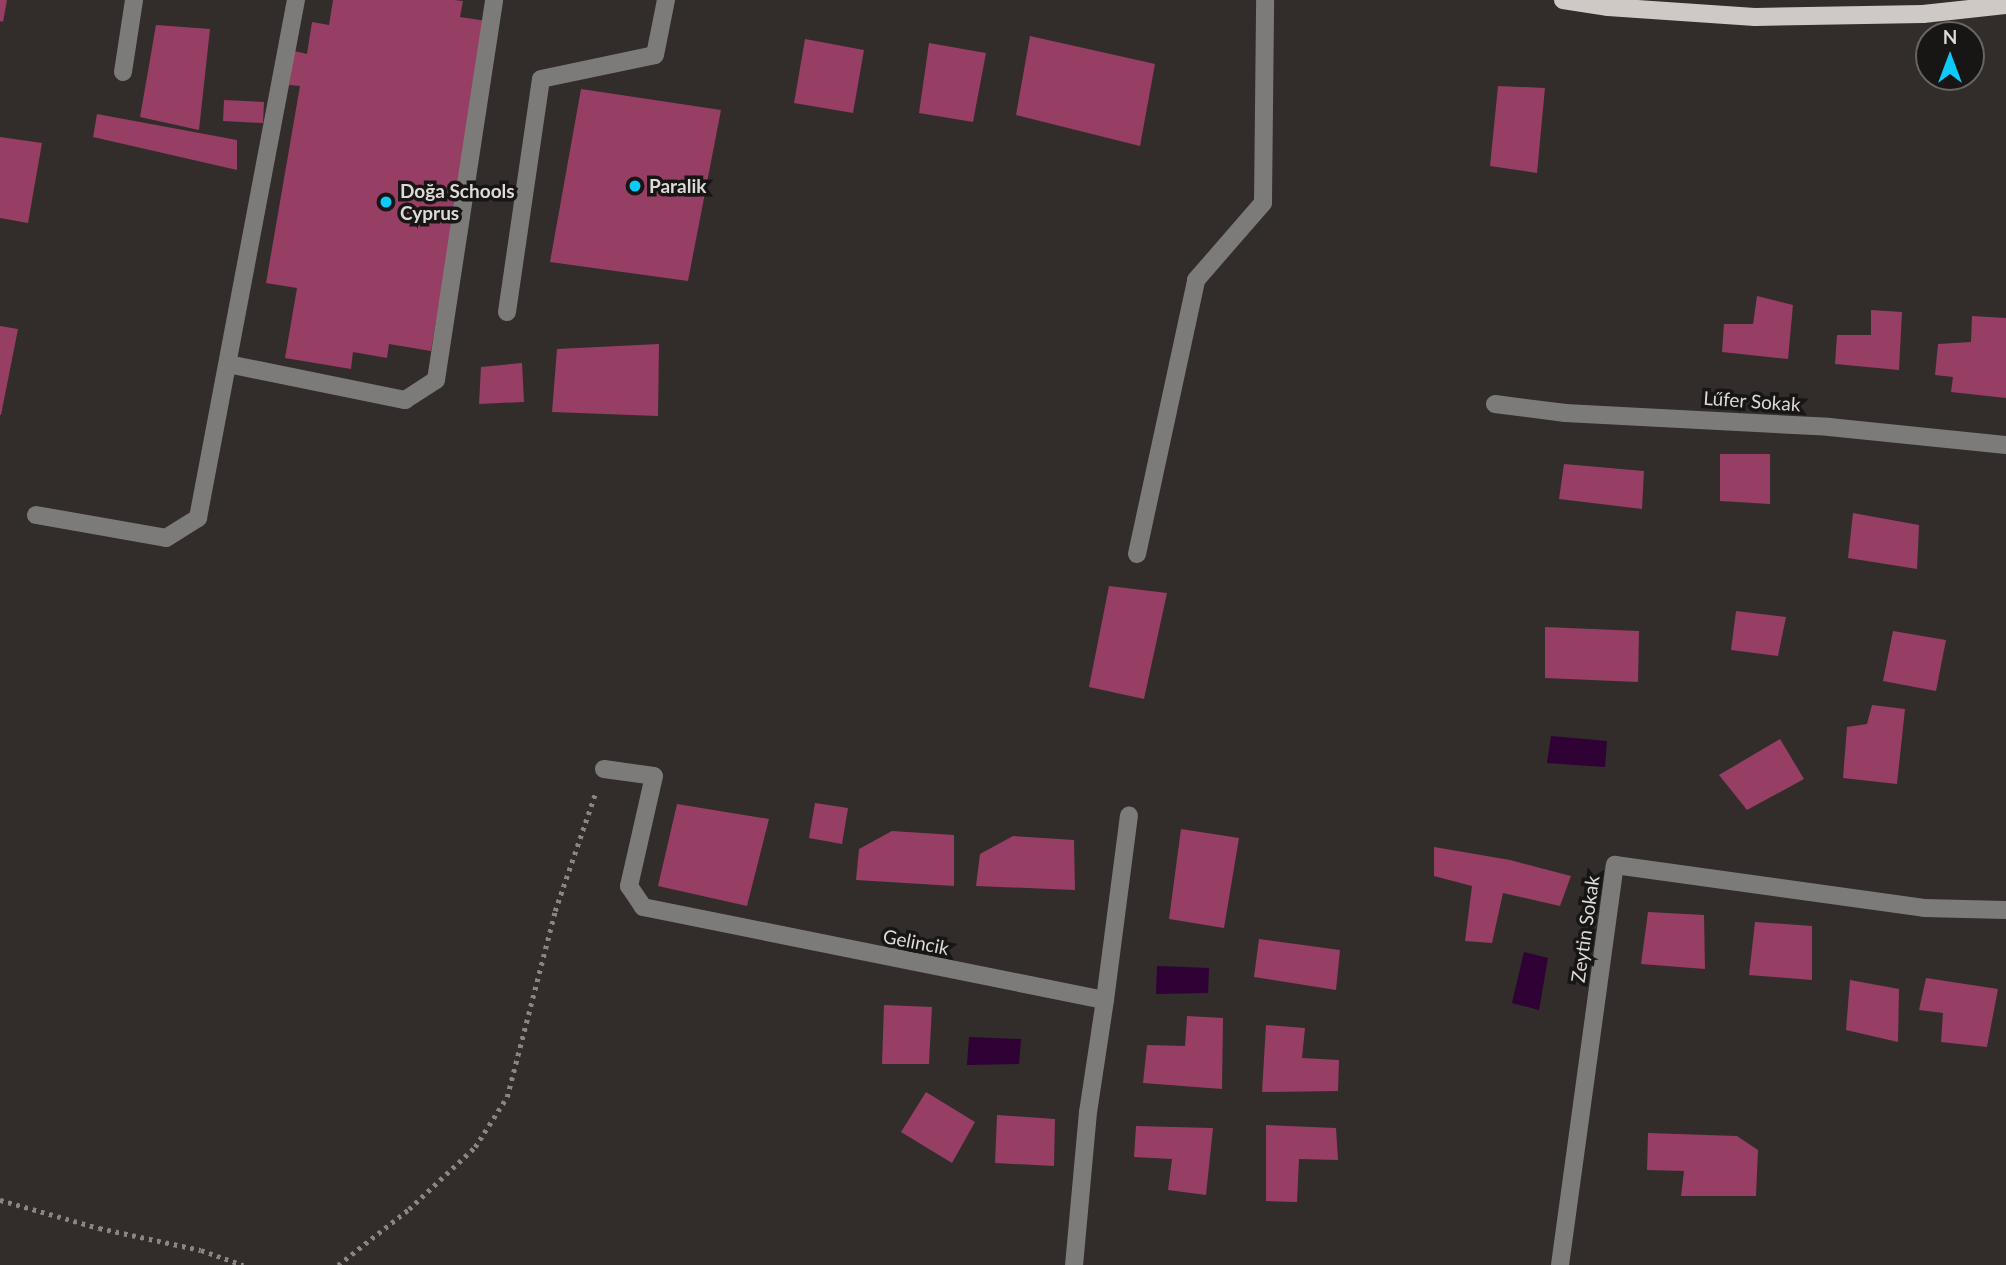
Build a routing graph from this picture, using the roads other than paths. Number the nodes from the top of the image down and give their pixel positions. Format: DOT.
graph roads {
  1 [pos="134,0"];
  2 [pos="296,0"];
  3 [pos="494,0"];
  4 [pos="666,0"];
  5 [pos="1265,0"];
  6 [pos="1563,0"];
  7 [pos="1986,4"];
  8 [pos="2006,5"];
  9 [pos="123,72"];
  10 [pos="507,312"];
  11 [pos="228,364"];
  12 [pos="1495,404"];
  13 [pos="2006,445"];
  14 [pos="36,515"];
  15 [pos="1137,554"];
  16 [pos="604,769"];
  17 [pos="1129,816"];
  18 [pos="2006,910"];
  19 [pos="1105,1000"];
  20 [pos="1074,1265"];
  21 [pos="1560,1265"];
  1 -- 9 [label="street"];
  2 -- 11 [label="street"];
  3 -- 11 [label="street"];
  4 -- 10 [label="street"];
  5 -- 15 [label="street"];
  6 -- 7 [label="main road"];
  7 -- 8 [label="main road"];
  11 -- 14 [label="street"];
  12 -- 13 [label="street, Lűfer Sokak"];
  16 -- 19 [label="street, Gelincik"];
  17 -- 19 [label="street"];
  18 -- 21 [label="street, Zeytin Sokak"];
  19 -- 20 [label="street"];
}
